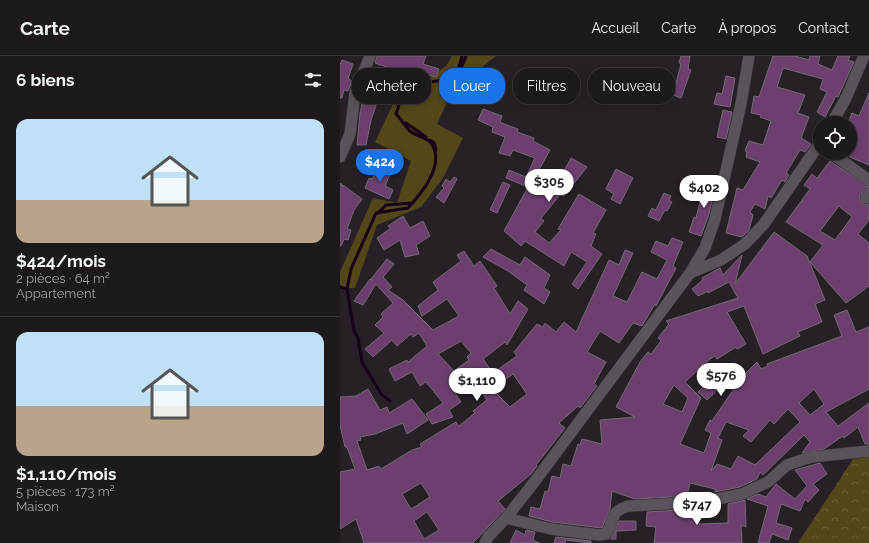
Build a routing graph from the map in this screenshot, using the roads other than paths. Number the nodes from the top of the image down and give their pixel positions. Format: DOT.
graph roads {
  1 [pos="370,56"];
  2 [pos="749,56"];
  3 [pos="864,56"];
  4 [pos="836,116"];
  5 [pos="813,155"];
  6 [pos="340,157"];
  7 [pos="841,160"];
  8 [pos="869,180"];
  9 [pos="690,273"];
  10 [pos="869,451"];
  11 [pos="506,518"];
  12 [pos="485,543"];
  1 -- 6 [label="street"];
  2 -- 9 [label="street"];
  3 -- 4 [label="street"];
  5 -- 9 [label="street"];
  7 -- 8 [label="street"];
  9 -- 11 [label="street"];
  10 -- 11 [label="street"];
  11 -- 12 [label="street"];
}
